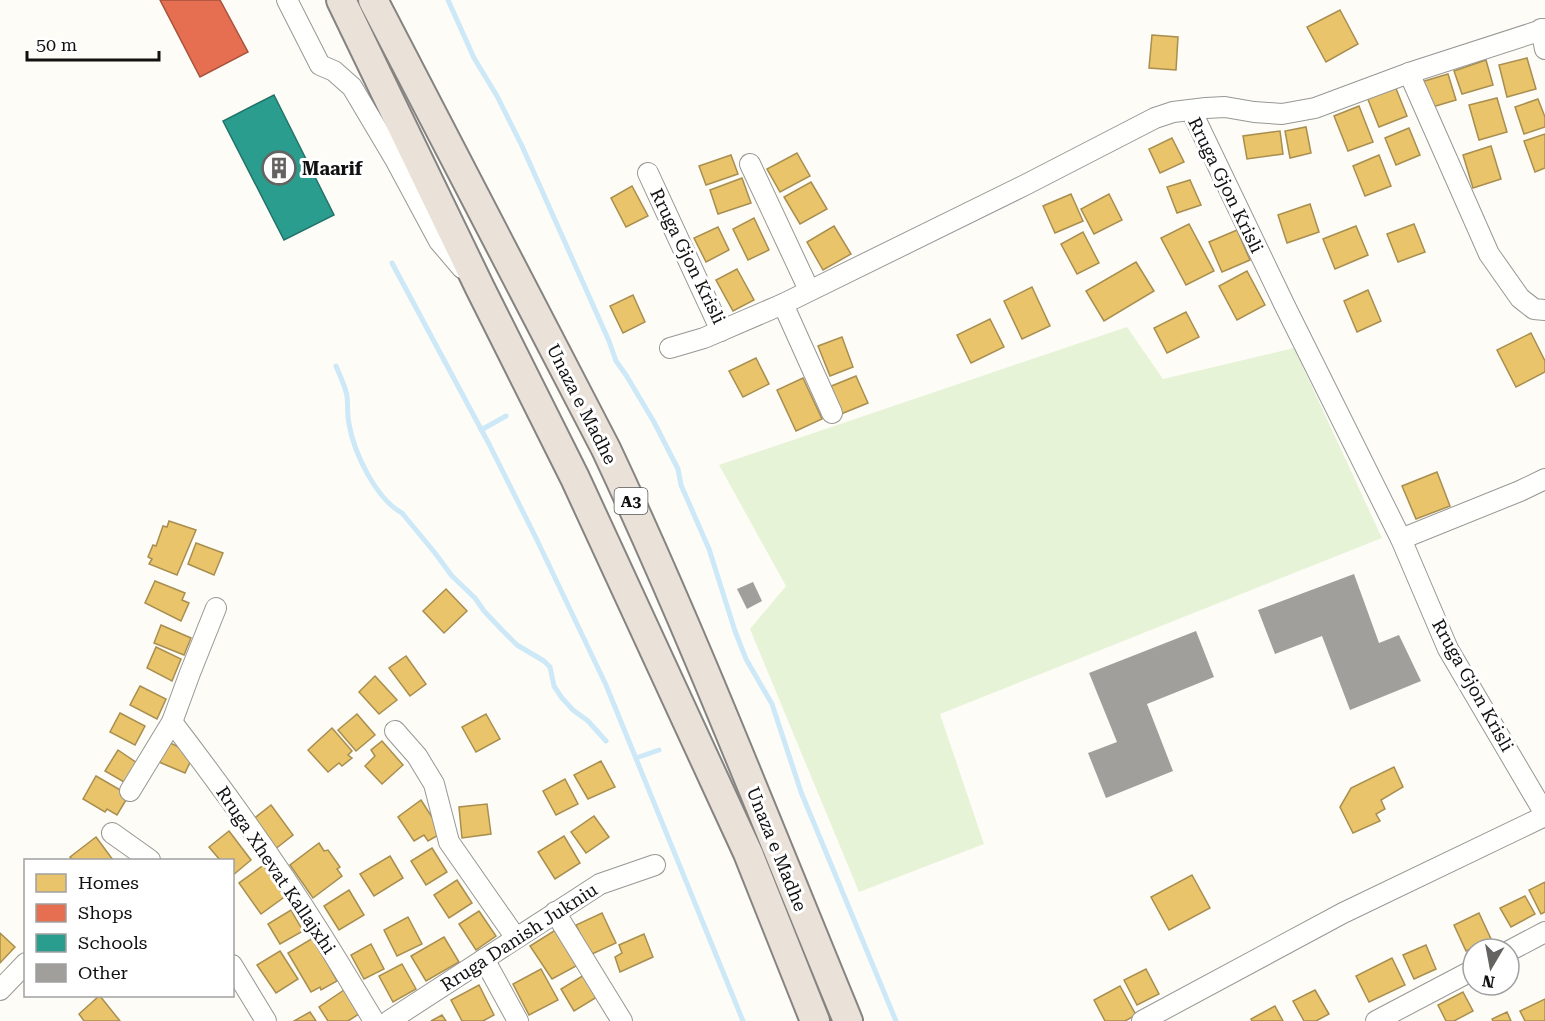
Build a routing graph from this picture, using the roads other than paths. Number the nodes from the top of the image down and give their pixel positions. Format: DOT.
graph roads {
  1 [pos="287,0"];
  2 [pos="341,0"];
  3 [pos="373,0"];
  4 [pos="1543,29"];
  5 [pos="1545,49"];
  6 [pos="1408,73"];
  7 [pos="1191,110"];
  8 [pos="750,164"];
  9 [pos="648,172"];
  10 [pos="480,288"];
  11 [pos="809,290"];
  12 [pos="783,304"];
  13 [pos="1545,310"];
  14 [pos="721,331"];
  15 [pos="670,348"];
  16 [pos="832,413"];
  17 [pos="1545,479"];
  18 [pos="1401,539"];
  19 [pos="216,608"];
  20 [pos="172,722"];
  21 [pos="395,731"];
  22 [pos="130,791"];
  23 [pos="1545,815"];
  24 [pos="112,834"];
  25 [pos="147,859"];
  26 [pos="655,865"];
  27 [pos="555,912"];
  28 [pos="1545,932"];
  29 [pos="516,938"];
  30 [pos="1521,945"];
  31 [pos="484,959"];
  32 [pos="24,965"];
  33 [pos="234,968"];
  34 [pos="1461,976"];
  35 [pos="0,990"];
  36 [pos="813,1019"];
  37 [pos="394,1020"];
  38 [pos="266,1021"];
  39 [pos="374,1021"];
  40 [pos="518,1021"];
  41 [pos="622,1021"];
  42 [pos="848,1021"];
  43 [pos="1142,1021"];
  44 [pos="1376,1021"];
  1 -- 10 [label="street"];
  2 -- 10 [label="highway, Unaza e Madhe / A3"];
  3 -- 42 [label="highway, Unaza e Madhe / A3"];
  4 -- 5 [label="street"];
  4 -- 6 [label="street"];
  6 -- 7 [label="street"];
  6 -- 13 [label="street"];
  7 -- 11 [label="street, Rruga Gjon Krisli"];
  7 -- 18 [label="street, Rruga Gjon Krisli"];
  8 -- 11 [label="street"];
  9 -- 14 [label="street, Rruga Gjon Krisli"];
  10 -- 36 [label="highway, Unaza e Madhe / A3"];
  11 -- 12 [label="street, Rruga Gjon Krisli"];
  12 -- 14 [label="street, Rruga Gjon Krisli"];
  12 -- 16 [label="street"];
  14 -- 15 [label="street"];
  17 -- 18 [label="street"];
  18 -- 23 [label="street, Rruga Gjon Krisli"];
  19 -- 20 [label="street"];
  20 -- 22 [label="street"];
  20 -- 39 [label="street, Rruga Xhevat Kallajxhi"];
  21 -- 29 [label="street"];
  23 -- 43 [label="street"];
  24 -- 25 [label="street"];
  26 -- 27 [label="street, Rruga Danish Jukniu"];
  27 -- 29 [label="street, Rruga Danish Jukniu"];
  27 -- 41 [label="street"];
  28 -- 30 [label="street"];
  29 -- 31 [label="street, Rruga Danish Jukniu"];
  31 -- 37 [label="street, Rruga Danish Jukniu"];
  31 -- 40 [label="street"];
  32 -- 35 [label="street"];
  33 -- 38 [label="street"];
  34 -- 44 [label="street"];
}
